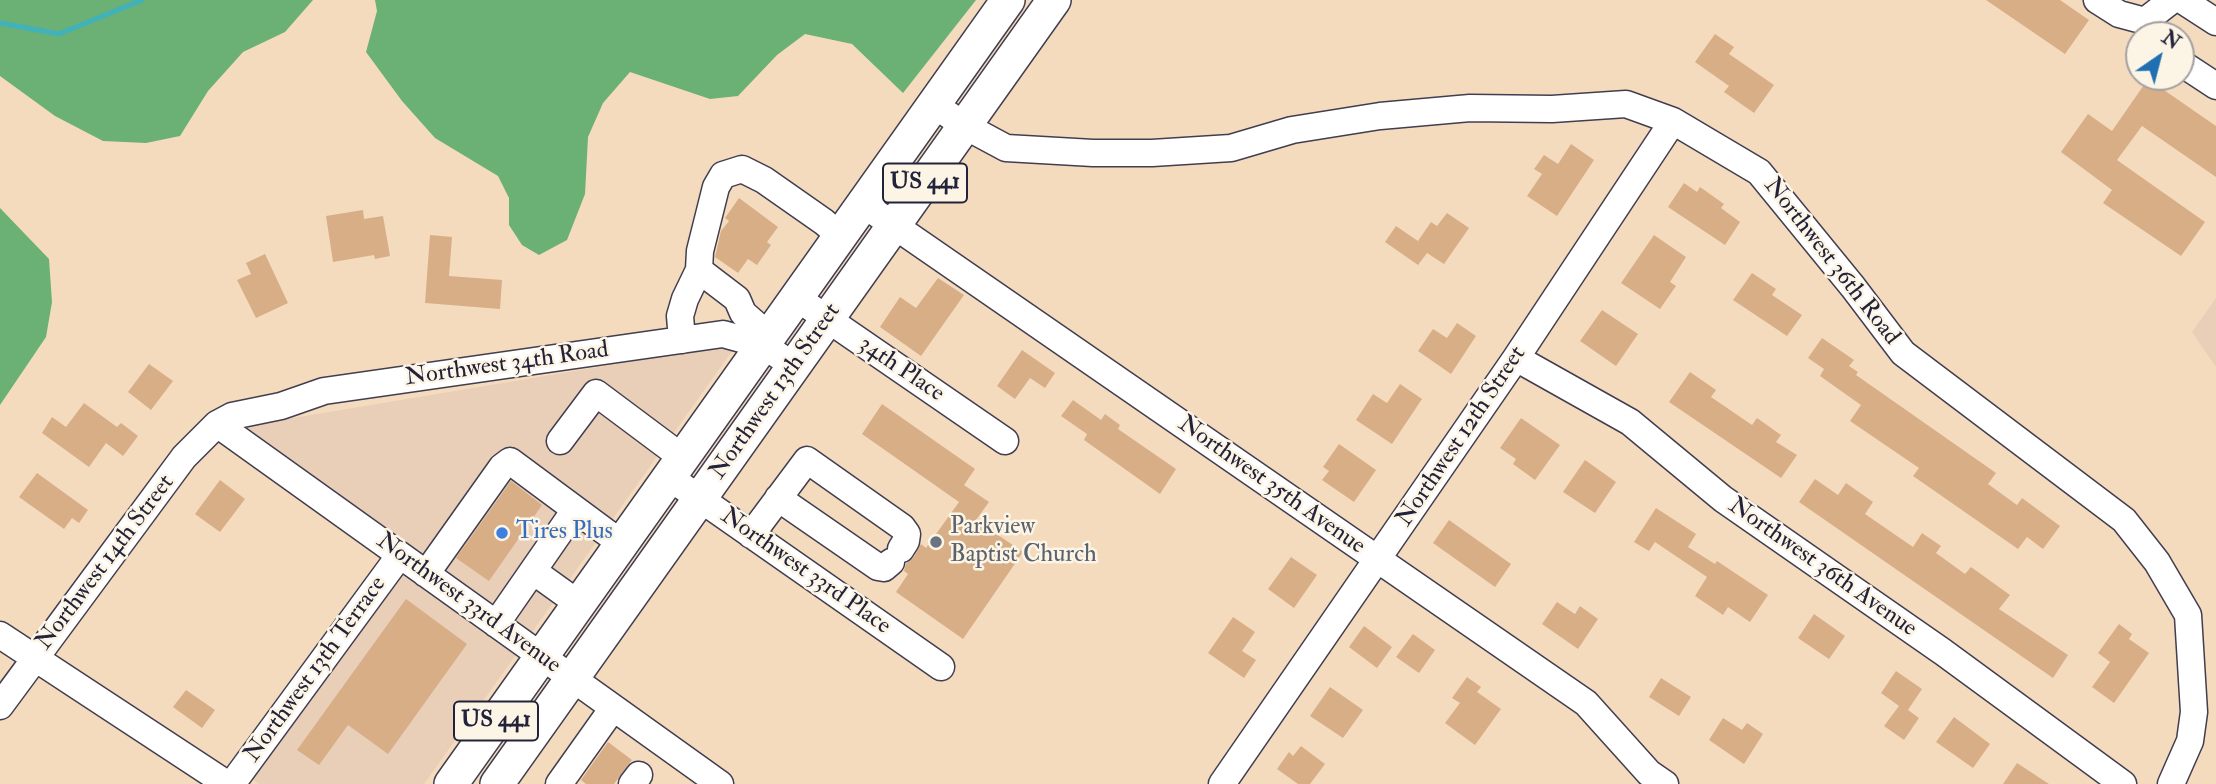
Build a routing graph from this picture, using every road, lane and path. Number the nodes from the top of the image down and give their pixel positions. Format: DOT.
graph roads {
  1 [pos="1008,0"];
  2 [pos="1054,0"];
  3 [pos="2096,0"];
  4 [pos="2172,0"];
  5 [pos="2182,0"];
  6 [pos="2134,21"];
  7 [pos="2155,21"];
  8 [pos="2216,22"];
  9 [pos="2195,72"];
  10 [pos="2216,86"];
  11 [pos="933,104"];
  12 [pos="1673,121"];
  13 [pos="965,126"];
  14 [pos="863,204"];
  15 [pos="895,225"];
  16 [pos="840,236"];
  17 [pos="699,270"];
  18 [pos="797,298"];
  19 [pos="827,320"];
  20 [pos="682,340"];
  21 [pos="766,341"];
  22 [pos="1516,358"];
  23 [pos="794,366"];
  24 [pos="217,424"];
  25 [pos="560,441"];
  26 [pos="1005,441"];
  27 [pos="676,467"];
  28 [pos="778,498"];
  29 [pos="700,499"];
  30 [pos="575,510"];
  31 [pos="751,535"];
  32 [pos="622,544"];
  33 [pos="400,555"];
  34 [pos="1377,560"];
  35 [pos="533,570"];
  36 [pos="426,574"];
  37 [pos="579,604"];
  38 [pos="496,624"];
  39 [pos="0,635"];
  40 [pos="542,657"];
  41 [pos="35,659"];
  42 [pos="941,667"];
  43 [pos="572,679"];
  44 [pos="0,706"];
  45 [pos="613,708"];
  46 [pos="503,782"];
  47 [pos="230,784"];
  48 [pos="451,784"];
  49 [pos="559,784"];
  50 [pos="720,784"];
  51 [pos="1222,784"];
  52 [pos="1665,784"];
  53 [pos="2123,784"];
  54 [pos="2171,784"];
  1 -- 11 [label="main road, Northwest 13th Street / US 441"];
  2 -- 13 [label="main road, Northwest 13th Street / US 441"];
  3 -- 6 [label="street"];
  4 -- 7 [label="street"];
  5 -- 8 [label="street"];
  9 -- 10 [label="street"];
  11 -- 13 [label="street, Northwest 36th Road"];
  11 -- 14 [label="main road, Northwest 13th Street / US 441"];
  12 -- 13 [label="street, Northwest 36th Road"];
  12 -- 22 [label="street, Northwest 12th Street"];
  12 -- 54 [label="street, Northwest 36th Road"];
  13 -- 15 [label="main road, Northwest 13th Street / US 441"];
  14 -- 15 [label="street, Northwest 35th Avenue"];
  14 -- 16 [label="main road, Northwest 13th Street / US 441"];
  15 -- 19 [label="main road, Northwest 13th Street / US 441"];
  15 -- 34 [label="street, Northwest 35th Avenue"];
  16 -- 17 [label="street"];
  16 -- 18 [label="main road, Northwest 13th Street / US 441"];
  17 -- 20 [label="street"];
  17 -- 21 [label="street"];
  18 -- 19 [label="street, 34th Place"];
  18 -- 21 [label="main road, Northwest 13th Street / US 441"];
  19 -- 23 [label="main road, Northwest 13th Street / US 441"];
  19 -- 26 [label="street, 34th Place"];
  20 -- 21 [label="street, Northwest 34th Road"];
  20 -- 24 [label="street, Northwest 34th Road"];
  21 -- 23 [label="street, Northwest 34th Road"];
  21 -- 27 [label="main road, Northwest 13th Street / US 441"];
  22 -- 34 [label="street, Northwest 12th Street"];
  22 -- 53 [label="street, Northwest 36th Avenue"];
  23 -- 29 [label="main road, Northwest 13th Street / US 441"];
  24 -- 33 [label="street, Northwest 33rd Avenue"];
  24 -- 41 [label="street, Northwest 14th Street"];
  25 -- 27 [label="street, Northwest 33rd Place"];
  27 -- 29 [label="street, Northwest 33rd Place"];
  27 -- 32 [label="main road, Northwest 13th Street / US 441"];
  28 -- 28 [label="street"];
  28 -- 31 [label="street"];
  29 -- 31 [label="street, Northwest 33rd Place"];
  29 -- 43 [label="main road, Northwest 13th Street / US 441"];
  30 -- 32 [label="street"];
  30 -- 35 [label="street"];
  30 -- 36 [label="street"];
  31 -- 42 [label="street, Northwest 33rd Place"];
  32 -- 37 [label="main road, Northwest 13th Street / US 441"];
  33 -- 36 [label="street, Northwest 33rd Avenue"];
  33 -- 47 [label="street, Northwest 13th Terrace"];
  34 -- 51 [label="street, Northwest 12th Street"];
  34 -- 52 [label="street, Northwest 35th Avenue"];
  35 -- 37 [label="street"];
  35 -- 38 [label="street"];
  36 -- 38 [label="street, Northwest 33rd Avenue"];
  37 -- 40 [label="main road, Northwest 13th Street / US 441"];
  38 -- 40 [label="street, Northwest 33rd Avenue"];
  39 -- 41 [label="street"];
  40 -- 43 [label="street, Northwest 33rd Avenue"];
  40 -- 48 [label="main road, Northwest 13th Street / US 441"];
  41 -- 44 [label="street, Northwest 14th Street"];
  41 -- 47 [label="street"];
  43 -- 45 [label="street, Northwest 33rd Avenue"];
  43 -- 46 [label="main road, Northwest 13th Street / US 441"];
  45 -- 49 [label="street"];
  45 -- 50 [label="street, Northwest 33rd Avenue"];
}
